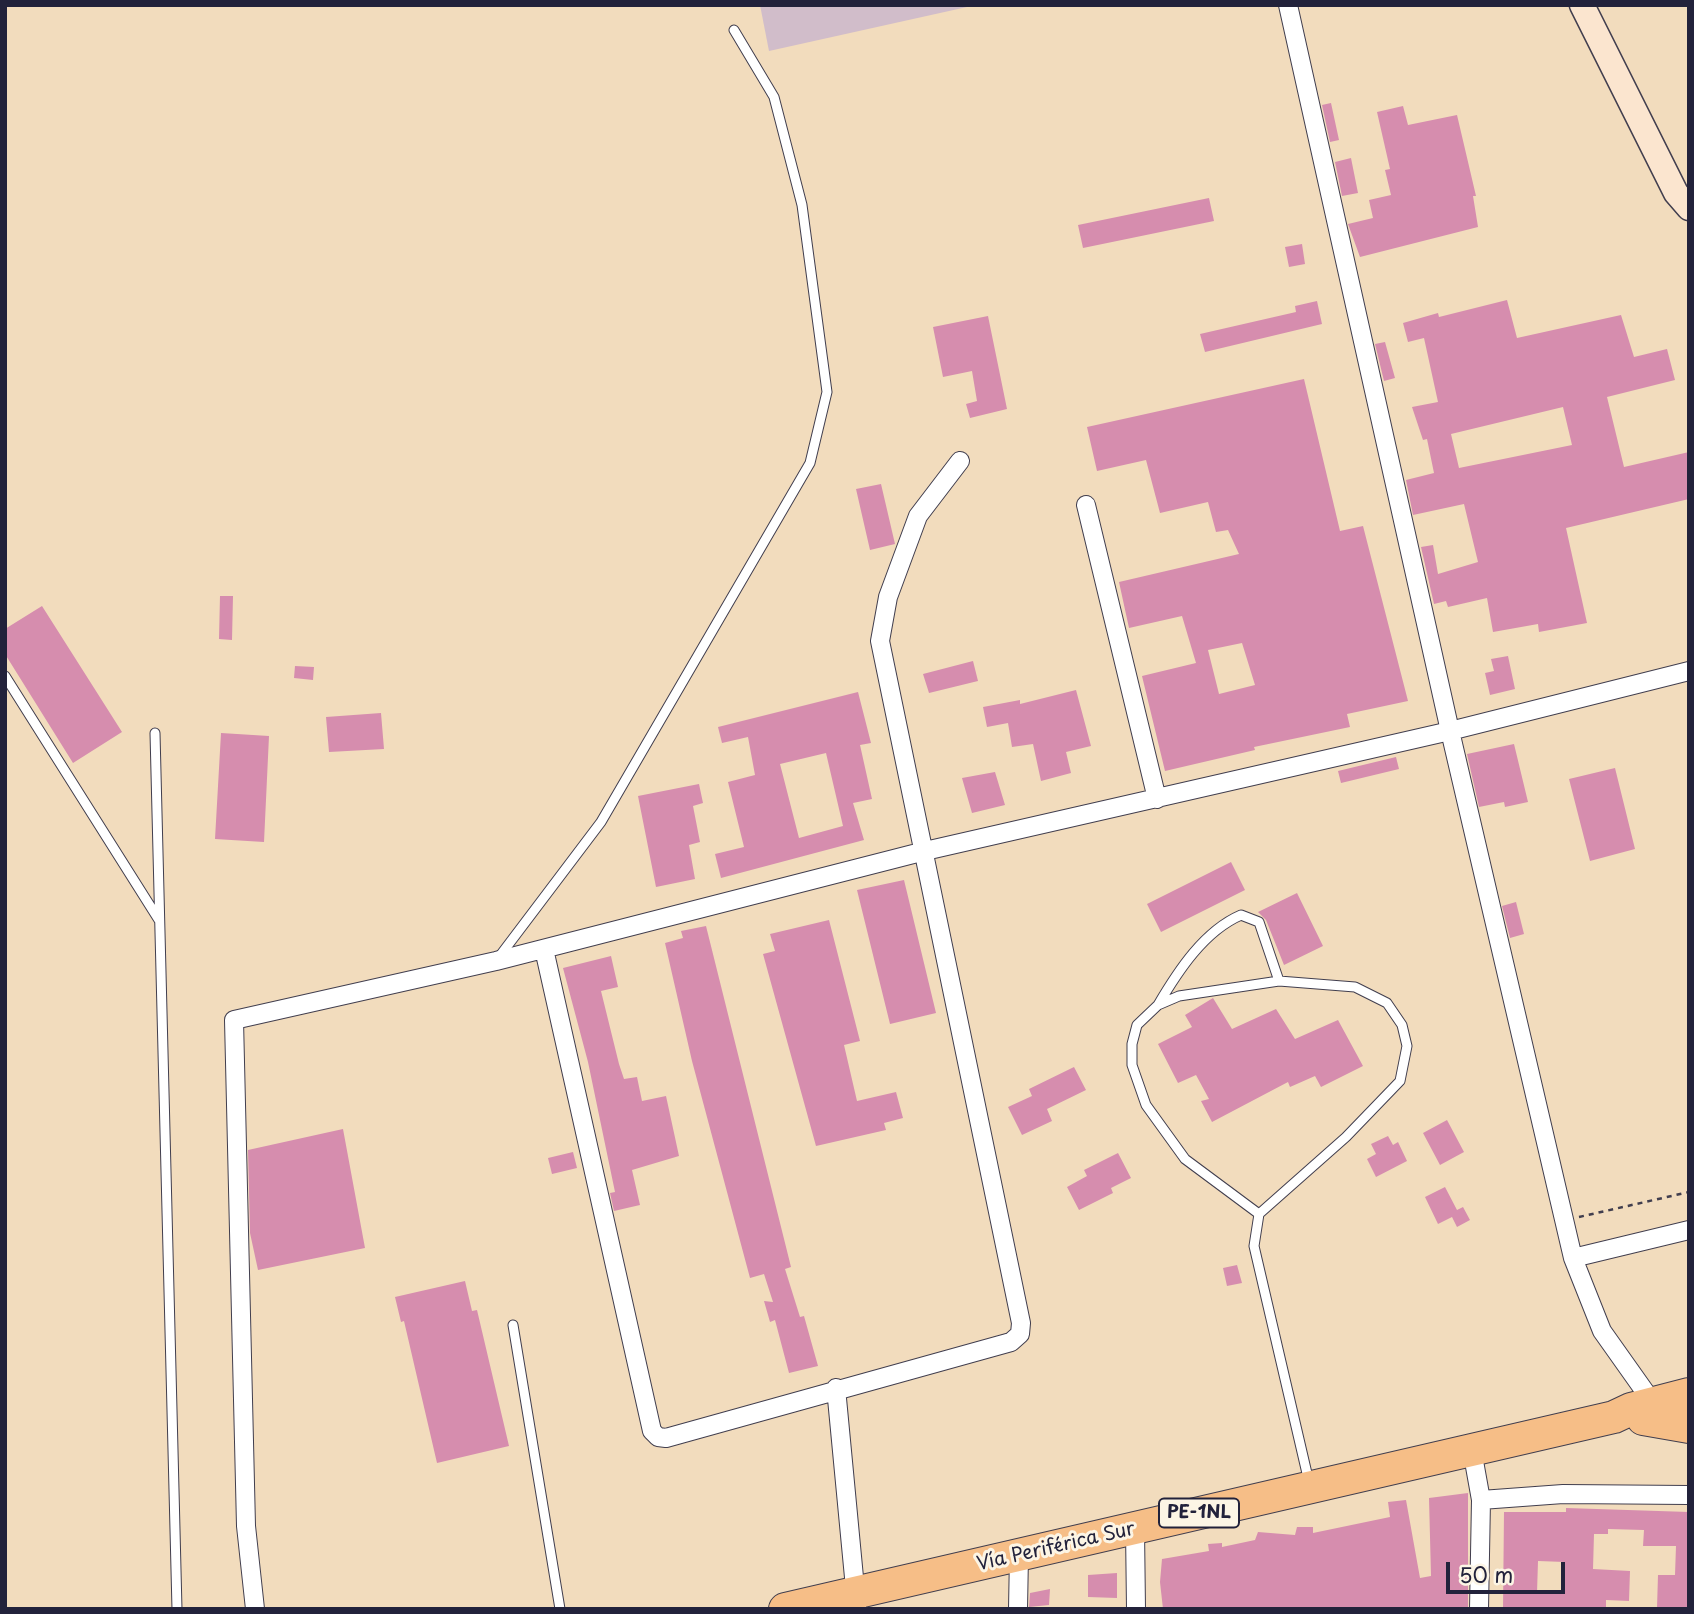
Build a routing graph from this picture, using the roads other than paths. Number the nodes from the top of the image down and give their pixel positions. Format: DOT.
graph roads {
  1 [pos="1288,5"];
  2 [pos="1582,5"];
  3 [pos="734,30"];
  4 [pos="1689,208"];
  5 [pos="960,461"];
  6 [pos="1086,505"];
  7 [pos="1689,671"];
  8 [pos="5,676"];
  9 [pos="1450,731"];
  10 [pos="155,733"];
  11 [pos="1157,799"];
  12 [pos="925,850"];
  13 [pos="159,922"];
  14 [pos="544,949"];
  15 [pos="496,961"];
  16 [pos="1279,981"];
  17 [pos="1157,1005"];
  18 [pos="1259,1214"];
  19 [pos="1689,1230"];
  20 [pos="1573,1258"];
  21 [pos="513,1325"];
  22 [pos="836,1388"];
  23 [pos="1689,1394"];
  24 [pos="1689,1408"];
  25 [pos="1637,1413"];
  26 [pos="1689,1427"];
  27 [pos="1472,1450"];
  28 [pos="1310,1487"];
  29 [pos="1689,1496"];
  30 [pos="1481,1500"];
  31 [pos="1135,1529"];
  32 [pos="1020,1555"];
  33 [pos="858,1601"];
  34 [pos="177,1609"];
  35 [pos="255,1609"];
  36 [pos="561,1609"];
  37 [pos="785,1609"];
  38 [pos="1018,1609"];
  39 [pos="1136,1609"];
  40 [pos="1479,1609"];
  1 -- 9 [label="street"];
  2 -- 4 [label="street"];
  3 -- 15 [label="lane"];
  5 -- 12 [label="street"];
  6 -- 11 [label="street"];
  7 -- 9 [label="street"];
  8 -- 13 [label="lane"];
  9 -- 11 [label="street"];
  9 -- 20 [label="street"];
  10 -- 13 [label="lane"];
  11 -- 12 [label="street"];
  12 -- 14 [label="street"];
  12 -- 22 [label="street"];
  13 -- 34 [label="lane"];
  14 -- 15 [label="street"];
  14 -- 22 [label="street"];
  15 -- 35 [label="street"];
  16 -- 17 [label="lane"];
  16 -- 17 [label="lane"];
  16 -- 18 [label="lane"];
  17 -- 18 [label="lane"];
  18 -- 28 [label="lane"];
  19 -- 20 [label="street"];
  20 -- 25 [label="street"];
  21 -- 36 [label="lane"];
  22 -- 33 [label="street"];
  23 -- 25 [label="highway, Vía Periférica Sur / PE-1NL"];
  24 -- 25 [label="highway, Vía Periférica Sur / PE-1NL"];
  25 -- 26 [label="highway"];
  25 -- 27 [label="highway, Vía Periférica Sur / PE-1NL"];
  27 -- 28 [label="highway, Vía Periférica Sur / PE-1NL"];
  27 -- 30 [label="street"];
  28 -- 31 [label="highway, Vía Periférica Sur / PE-1NL"];
  29 -- 30 [label="street"];
  30 -- 40 [label="street"];
  31 -- 32 [label="highway, Vía Periférica Sur / PE-1NL"];
  31 -- 39 [label="street"];
  32 -- 33 [label="highway, Vía Periférica Sur / PE-1NL"];
  32 -- 38 [label="street"];
  33 -- 37 [label="highway, Vía Periférica Sur / PE-1NL"];
}
